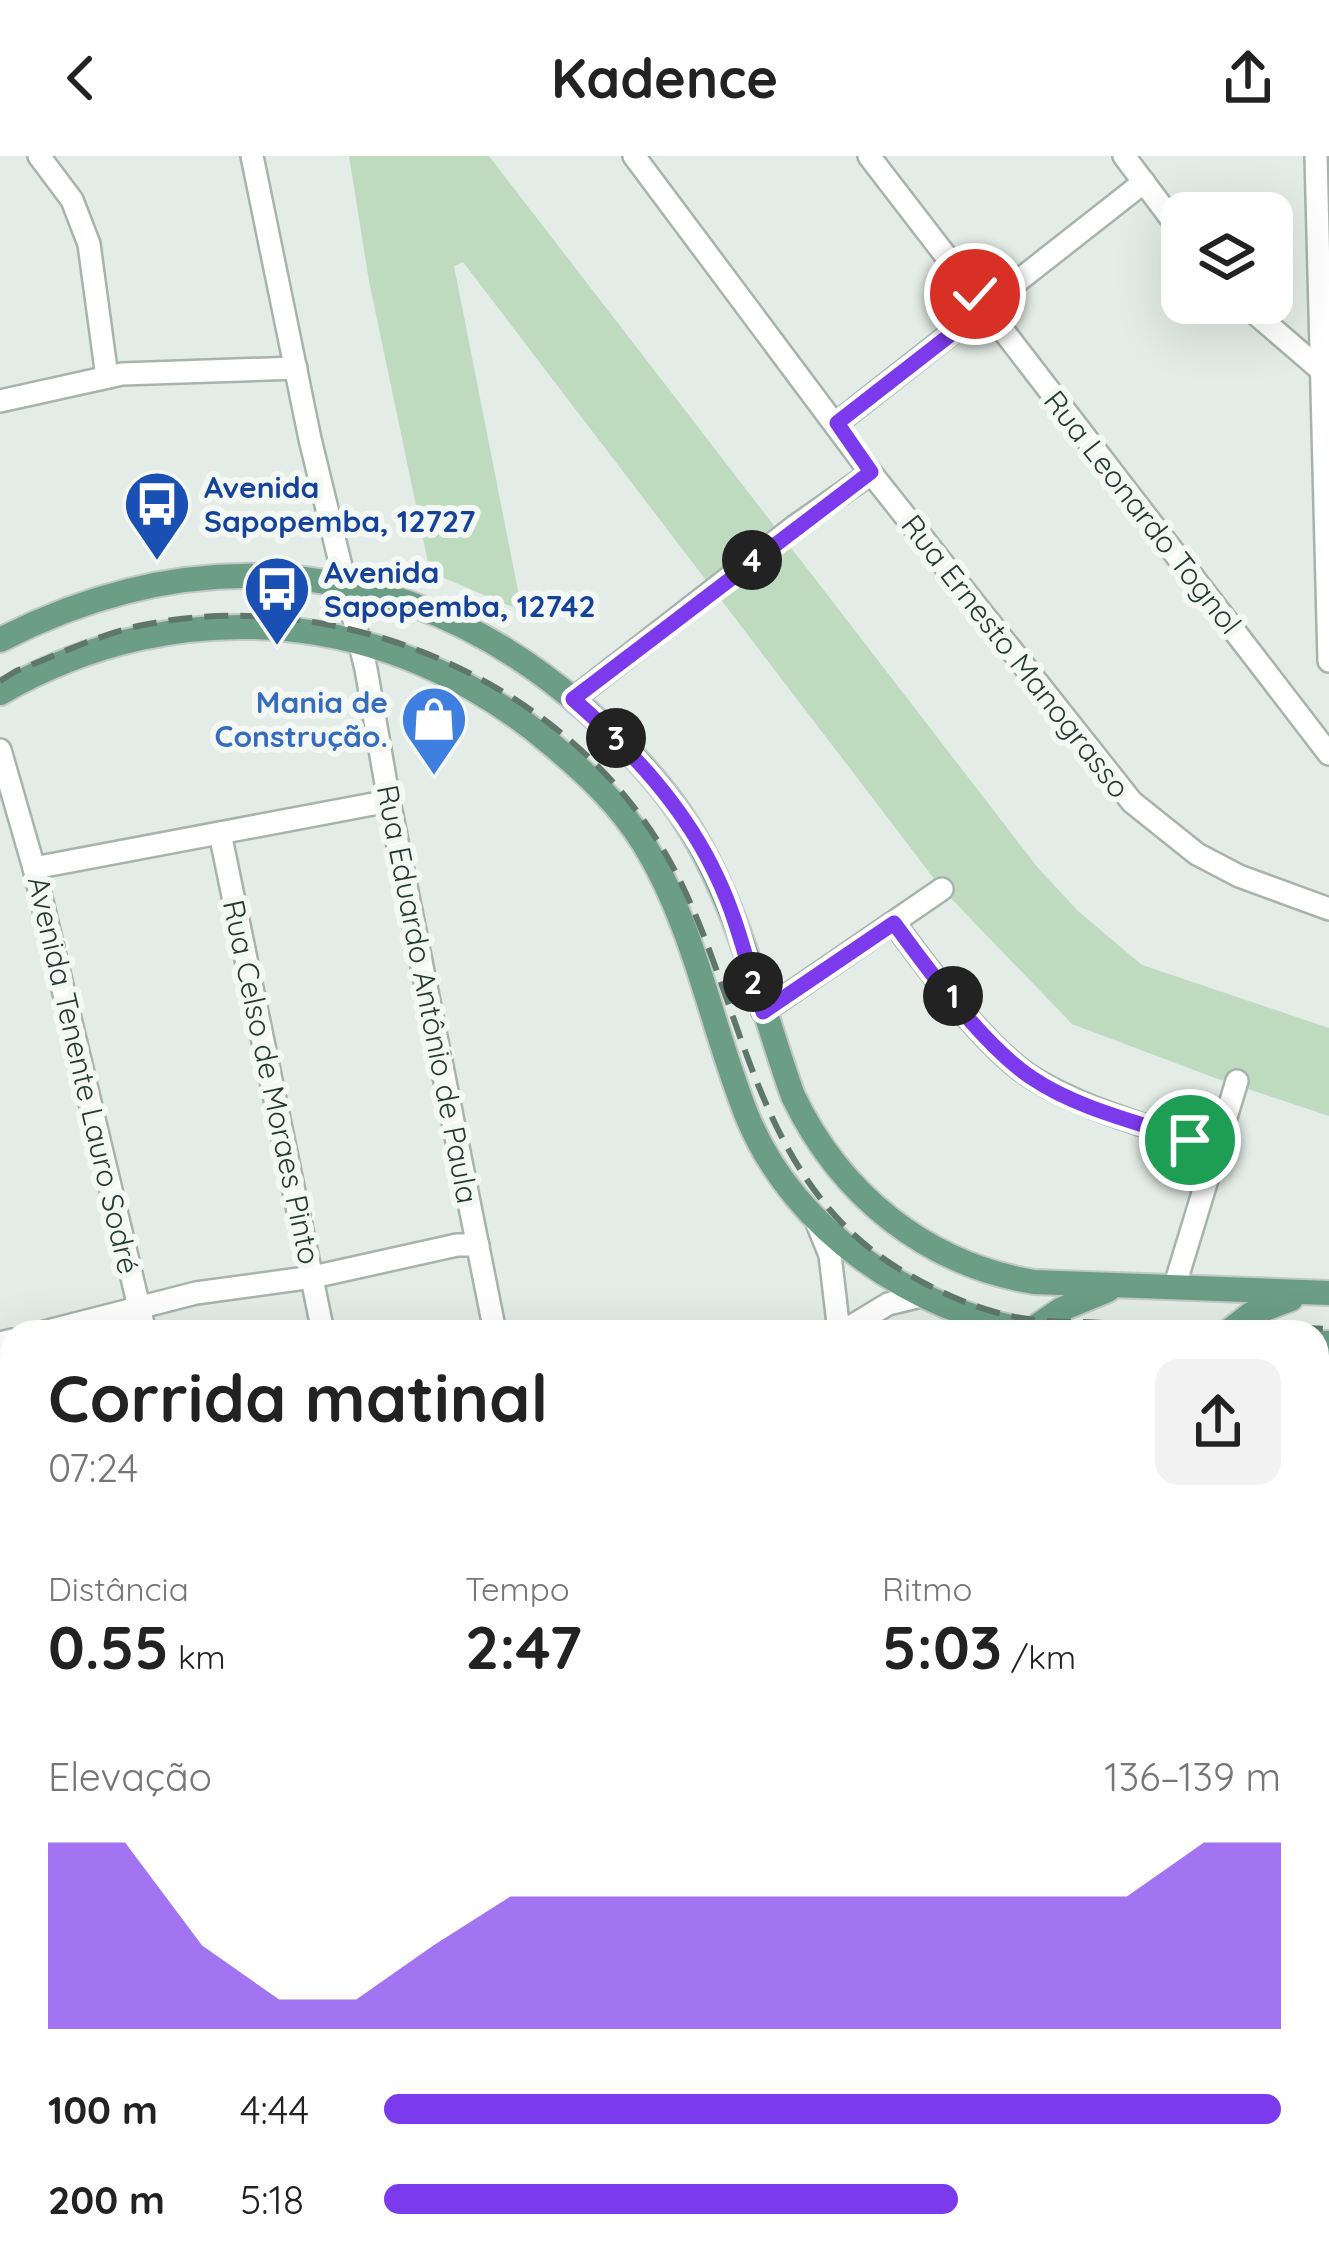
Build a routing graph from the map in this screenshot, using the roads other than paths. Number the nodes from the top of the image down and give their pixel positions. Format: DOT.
graph roads {
  1 [pos="39,156"];
  2 [pos="252,156"];
  3 [pos="634,156"];
  4 [pos="868,156"];
  5 [pos="1124,156"];
  6 [pos="1316,156"];
  7 [pos="1144,182"];
  8 [pos="1161,205"];
  9 [pos="986,307"];
  10 [pos="1267,324"];
  11 [pos="296,368"];
  12 [pos="1326,375"];
  13 [pos="107,377"];
  14 [pos="0,401"];
  15 [pos="837,423"];
  16 [pos="871,472"];
  17 [pos="345,586"];
  18 [pos="3,641"];
  19 [pos="359,642"];
  20 [pos="1329,661"];
  21 [pos="0,693"];
  22 [pos="573,699"];
  23 [pos="0,750"];
  24 [pos="1329,754"];
  25 [pos="389,801"];
  26 [pos="220,833"];
  27 [pos="34,868"];
  28 [pos="942,890"];
  29 [pos="1329,909"];
  30 [pos="894,923"];
  31 [pos="763,1012"];
  32 [pos="1237,1081"];
  33 [pos="1216,1151"];
  34 [pos="812,1212"];
  35 [pos="478,1245"];
  36 [pos="313,1277"];
  37 [pos="1019,1280"];
  38 [pos="1133,1285"];
  39 [pos="1174,1285"];
  40 [pos="1329,1294"];
  41 [pos="921,1296"];
  42 [pos="139,1308"];
  43 [pos="92,1320"];
  44 [pos="142,1320"];
  45 [pos="321,1320"];
  46 [pos="493,1320"];
  47 [pos="839,1320"];
  48 [pos="861,1320"];
  49 [pos="985,1320"];
  50 [pos="1031,1320"];
  51 [pos="1050,1320"];
  52 [pos="1243,1320"];
  1 -- 13 [label="street"];
  2 -- 11 [label="street, Rua Eduardo Antônio de Paula"];
  3 -- 15 [label="street, Rua Ernesto Manograsso"];
  4 -- 9 [label="street, Rua Leonardo Tognol"];
  5 -- 7 [label="street"];
  6 -- 12 [label="street"];
  7 -- 8 [label="street"];
  7 -- 9 [label="street"];
  9 -- 15 [label="street"];
  9 -- 24 [label="street, Rua Leonardo Tognol"];
  10 -- 12 [label="street"];
  11 -- 13 [label="street"];
  11 -- 17 [label="street, Rua Eduardo Antônio de Paula"];
  12 -- 20 [label="street"];
  13 -- 14 [label="street"];
  15 -- 16 [label="street, Rua Ernesto Manograsso"];
  16 -- 22 [label="street"];
  16 -- 29 [label="street, Rua Ernesto Manograsso"];
  17 -- 18 [label="main road"];
  17 -- 19 [label="street, Rua Eduardo Antônio de Paula"];
  17 -- 22 [label="main road"];
  19 -- 21 [label="main road"];
  19 -- 25 [label="street, Rua Eduardo Antônio de Paula"];
  19 -- 34 [label="main road"];
  22 -- 31 [label="main road"];
  23 -- 27 [label="street, Avenida Tenente Lauro Sodré"];
  25 -- 26 [label="street"];
  25 -- 35 [label="street, Rua Eduardo Antônio de Paula"];
  26 -- 27 [label="street"];
  26 -- 36 [label="street, Rua Celso de Moraes Pinto"];
  27 -- 42 [label="street, Avenida Tenente Lauro Sodré"];
  28 -- 30 [label="street"];
  30 -- 31 [label="street"];
  30 -- 33 [label="street"];
  31 -- 37 [label="main road"];
  32 -- 33 [label="street"];
  33 -- 39 [label="street"];
  34 -- 41 [label="main road"];
  34 -- 47 [label="street"];
  35 -- 36 [label="street"];
  35 -- 46 [label="street, Rua Eduardo Antônio de Paula"];
  36 -- 42 [label="street"];
  36 -- 45 [label="street, Rua Celso de Moraes Pinto"];
  37 -- 38 [label="main road"];
  37 -- 50 [label="main road"];
  38 -- 39 [label="main road"];
  38 -- 51 [label="main road"];
  39 -- 40 [label="main road"];
  40 -- 52 [label="main road"];
  41 -- 48 [label="street"];
  41 -- 49 [label="main road"];
  42 -- 43 [label="street"];
  42 -- 44 [label="street, Avenida Tenente Lauro Sodré"];
}
